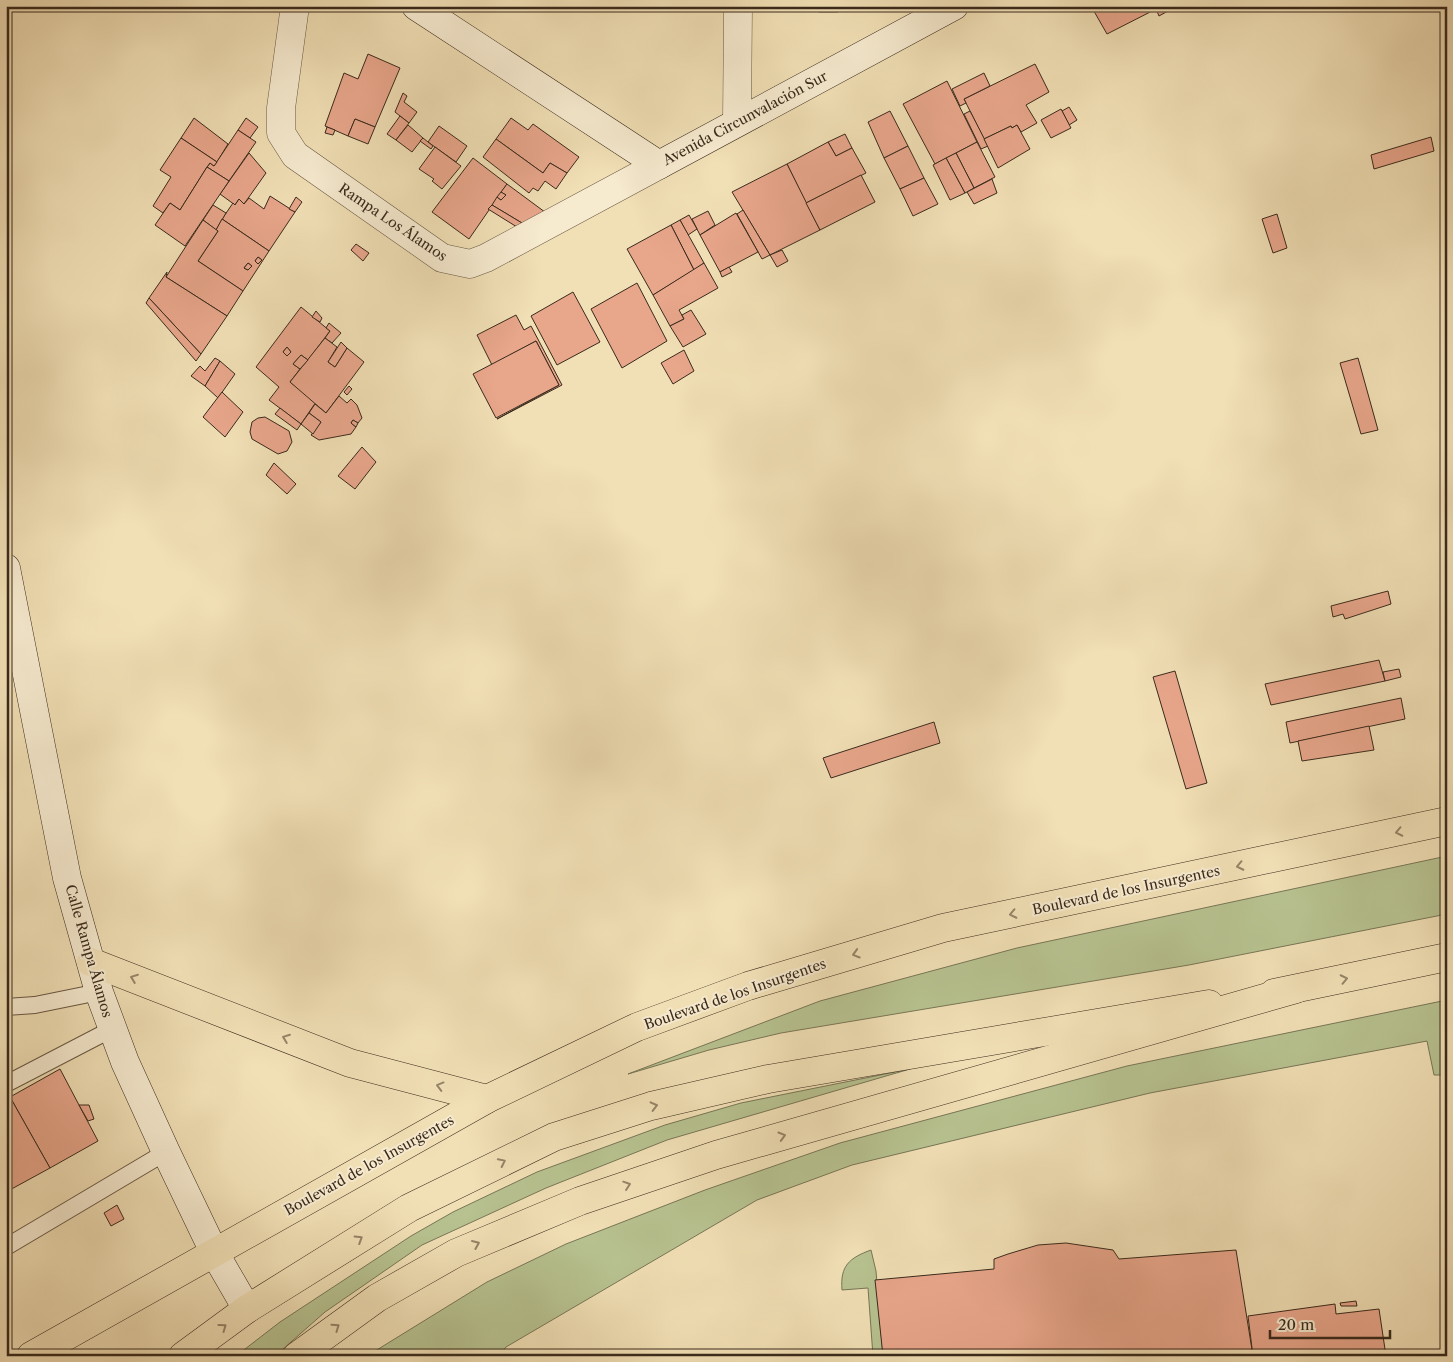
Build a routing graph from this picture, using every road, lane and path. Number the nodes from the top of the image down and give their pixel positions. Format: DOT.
graph roads {
  1 [pos="296,6"];
  2 [pos="416,6"];
  3 [pos="738,6"];
  4 [pos="954,6"];
  5 [pos="738,122"];
  6 [pos="659,166"];
  7 [pos="6,568"];
  8 [pos="1447,821"];
  9 [pos="1447,957"];
  10 [pos="91,962"];
  11 [pos="1296,989"];
  12 [pos="100,992"];
  13 [pos="6,1007"];
  14 [pos="112,1028"];
  15 [pos="6,1084"];
  16 [pos="487,1099"];
  17 [pos="166,1152"];
  18 [pos="6,1247"];
  19 [pos="214,1252"];
  20 [pos="247,1309"];
  21 [pos="31,1356"];
  22 [pos="183,1356"];
  23 [pos="297,1356"];
  1 -- 6 [label="street, Rampa Los Álamos"];
  2 -- 6 [label="street, Avenida Circunvalación Sur"];
  3 -- 5 [label="street"];
  4 -- 5 [label="street, Avenida Circunvalación Sur"];
  5 -- 6 [label="street, Avenida Circunvalación Sur"];
  7 -- 10 [label="street, Calle Rampa Álamos"];
  8 -- 16 [label="main road, Boulevard de los Insurgentes, one-way"];
  11 -- 9 [label="main road, one-way"];
  10 -- 12 [label="street, Calle Rampa Álamos"];
  16 -- 10 [label="main road, one-way"];
  20 -- 11 [label="main road, one-way"];
  23 -- 11 [label="main road, one-way"];
  12 -- 13 [label="lane"];
  12 -- 14 [label="street, Calle Rampa Álamos"];
  14 -- 15 [label="lane"];
  14 -- 17 [label="street, Calle Rampa Álamos"];
  16 -- 19 [label="main road, Boulevard de los Insurgentes"];
  17 -- 18 [label="lane"];
  17 -- 19 [label="street, Calle Rampa Álamos"];
  19 -- 20 [label="street, Calle Rampa Álamos"];
  19 -- 21 [label="main road, Boulevard de los Insurgentes"];
  22 -- 20 [label="main road, one-way"];
}
